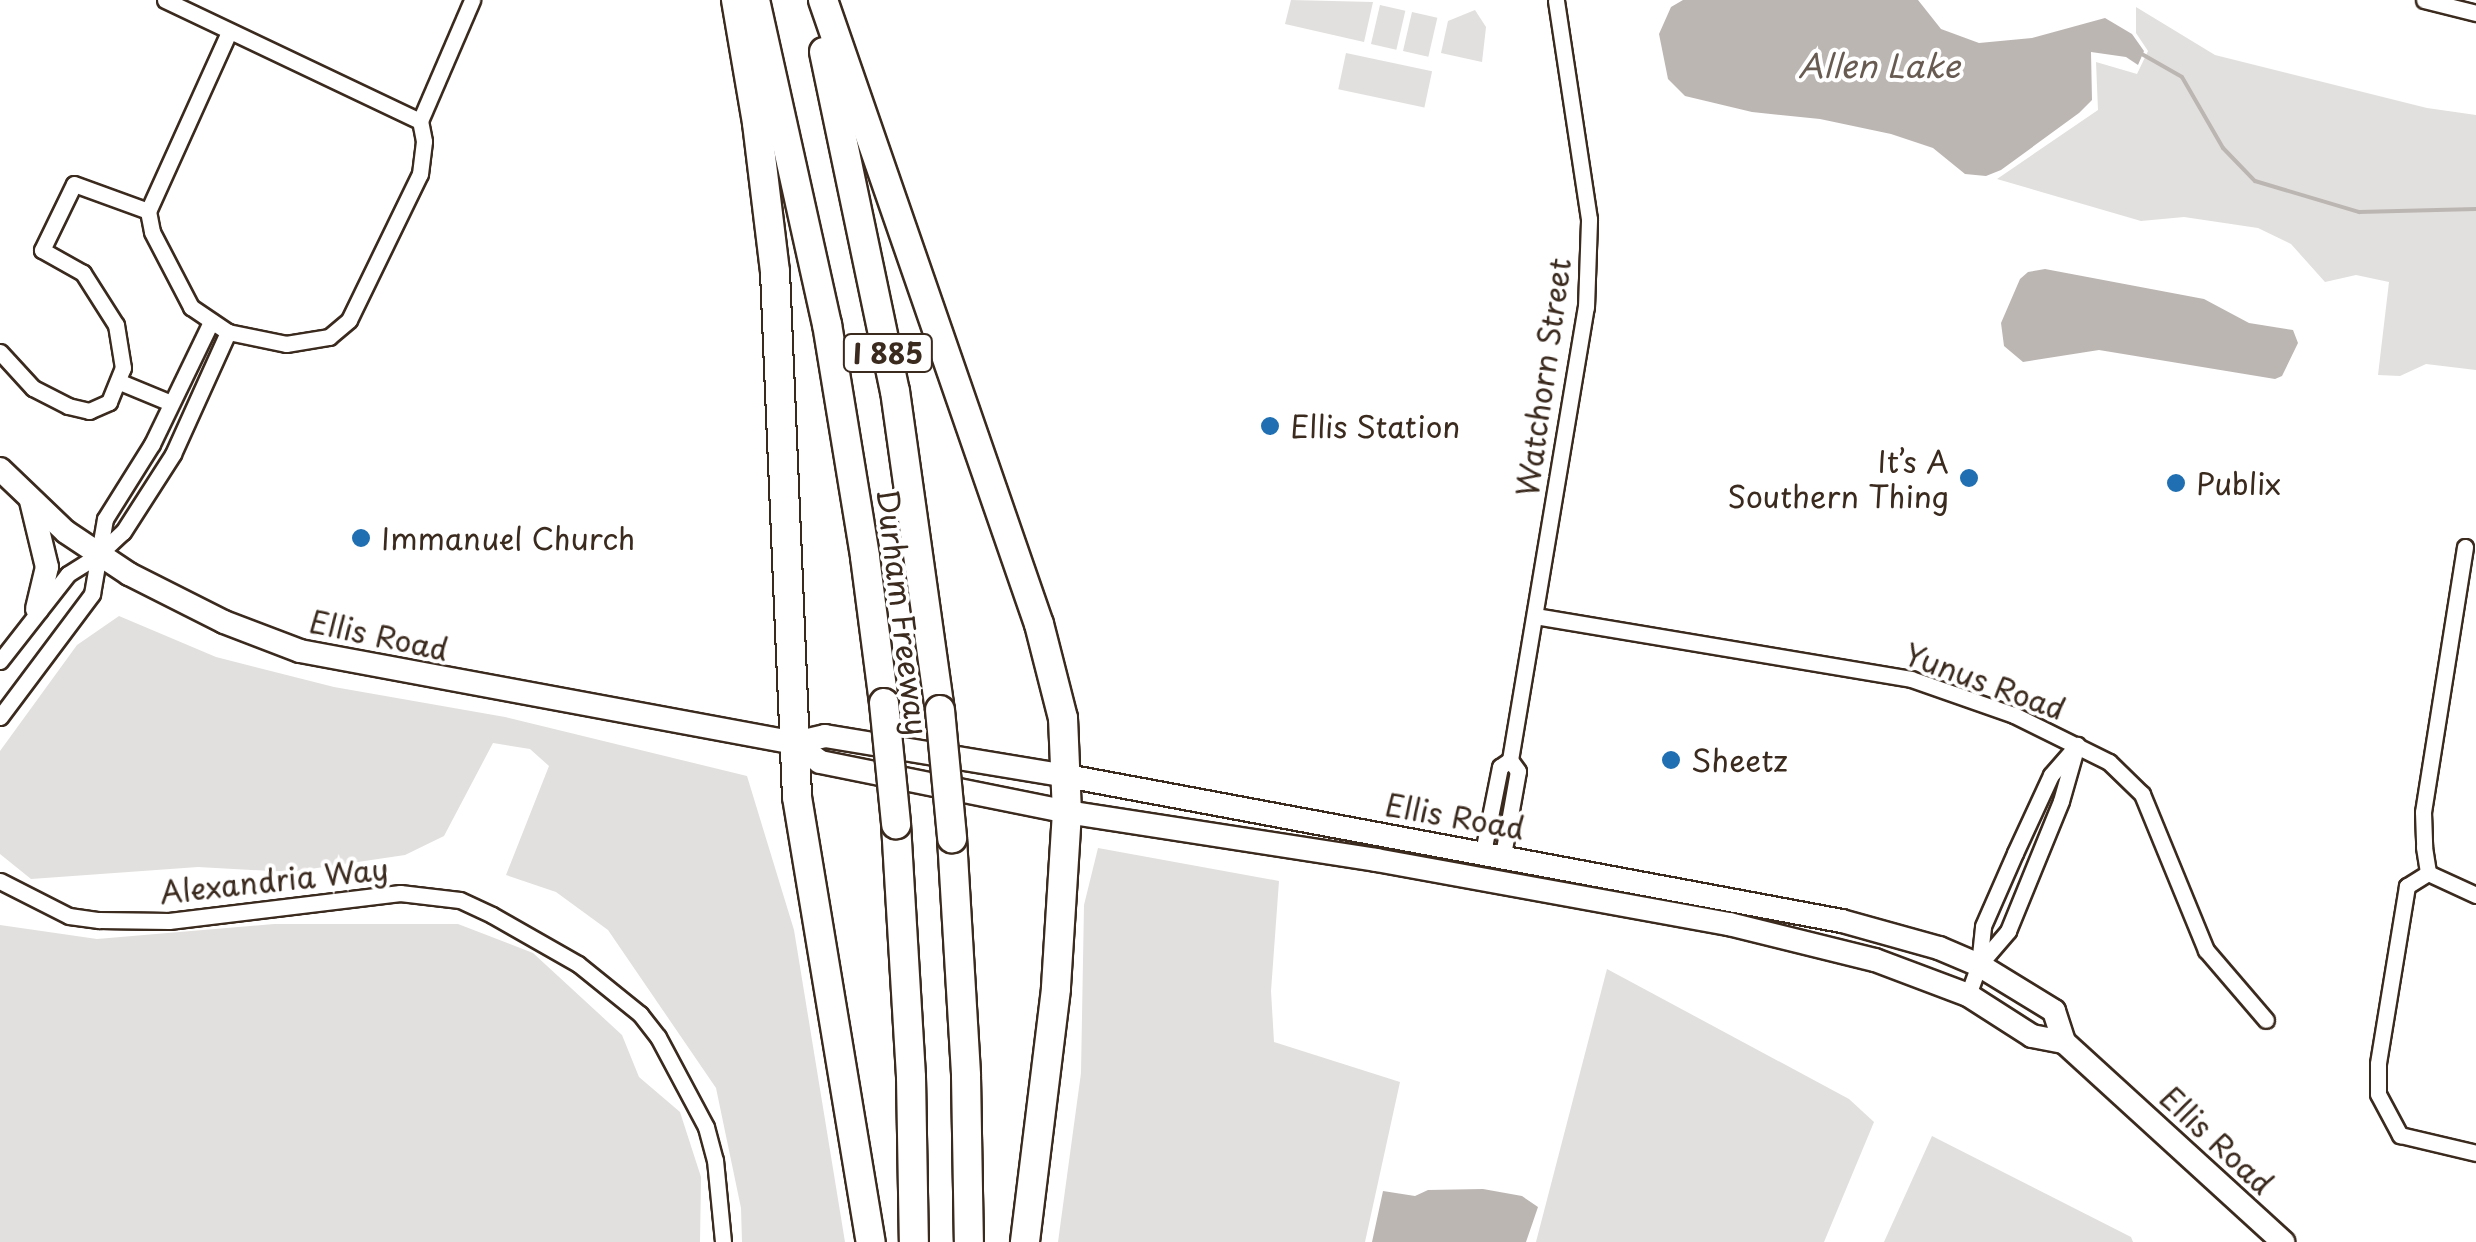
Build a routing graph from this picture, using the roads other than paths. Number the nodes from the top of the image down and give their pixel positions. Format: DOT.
graph roads {
  1 [pos="165,0"];
  2 [pos="472,0"];
  3 [pos="736,0"];
  4 [pos="755,0"];
  5 [pos="812,0"];
  6 [pos="823,0"];
  7 [pos="1556,0"];
  8 [pos="2424,0"];
  9 [pos="187,5"];
  10 [pos="2476,12"];
  11 [pos="229,32"];
  12 [pos="420,121"];
  13 [pos="148,211"];
  14 [pos="211,322"];
  15 [pos="228,332"];
  16 [pos="0,352"];
  17 [pos="120,382"];
  18 [pos="171,403"];
  19 [pos="0,469"];
  20 [pos="30,501"];
  21 [pos="2466,547"];
  22 [pos="98,555"];
  23 [pos="38,610"];
  24 [pos="1535,616"];
  25 [pos="2,656"];
  26 [pos="0,717"];
  27 [pos="795,743"];
  28 [pos="2077,744"];
  29 [pos="1068,776"];
  30 [pos="1068,812"];
  31 [pos="1493,854"];
  32 [pos="1376,860"];
  33 [pos="2428,874"];
  34 [pos="1638,880"];
  35 [pos="0,881"];
  36 [pos="1488,882"];
  37 [pos="2476,894"];
  38 [pos="1980,965"];
  39 [pos="1968,995"];
  40 [pos="2266,1020"];
  41 [pos="2064,1042"];
  42 [pos="2476,1152"];
  43 [pos="722,1242"];
  44 [pos="872,1242"];
  45 [pos="914,1242"];
  46 [pos="969,1242"];
  47 [pos="1025,1242"];
  48 [pos="2282,1242"];
  1 -- 9 [label="street"];
  2 -- 12 [label="street"];
  3 -- 27 [label="highway"];
  4 -- 45 [label="highway, Durham Freeway / I 885, bridge"];
  5 -- 46 [label="highway, Durham Freeway / I 885, bridge"];
  6 -- 29 [label="highway"];
  7 -- 24 [label="street, Watchorn Street"];
  8 -- 10 [label="street"];
  9 -- 11 [label="street"];
  11 -- 12 [label="street"];
  11 -- 13 [label="street"];
  12 -- 15 [label="street"];
  13 -- 14 [label="street"];
  13 -- 17 [label="street"];
  14 -- 15 [label="street"];
  14 -- 18 [label="street"];
  15 -- 22 [label="street"];
  16 -- 17 [label="street"];
  17 -- 18 [label="street"];
  18 -- 22 [label="street"];
  19 -- 20 [label="main road, Ellis Road"];
  20 -- 22 [label="main road, Ellis Road"];
  20 -- 23 [label="main road"];
  21 -- 33 [label="street"];
  22 -- 23 [label="street"];
  22 -- 26 [label="street"];
  22 -- 27 [label="main road, Ellis Road"];
  23 -- 25 [label="street"];
  24 -- 28 [label="street, Yunus Road"];
  24 -- 31 [label="street, Watchorn Street"];
  27 -- 29 [label="main road, Ellis Road"];
  27 -- 30 [label="main road, Ellis Road"];
  27 -- 44 [label="highway"];
  28 -- 38 [label="street"];
  28 -- 38 [label="street"];
  28 -- 40 [label="street, Yunus Road"];
  29 -- 30 [label="highway"];
  29 -- 31 [label="main road, Ellis Road"];
  30 -- 32 [label="main road, Ellis Road"];
  30 -- 47 [label="highway"];
  31 -- 32 [label="main road"];
  31 -- 34 [label="main road, Ellis Road"];
  32 -- 36 [label="main road, Ellis Road"];
  33 -- 37 [label="street"];
  33 -- 42 [label="street"];
  34 -- 36 [label="main road"];
  34 -- 38 [label="main road, Ellis Road"];
  35 -- 43 [label="street, Alexandria Way"];
  36 -- 39 [label="main road, Ellis Road"];
  38 -- 39 [label="street"];
  38 -- 41 [label="main road, Ellis Road"];
  39 -- 41 [label="main road, Ellis Road"];
  41 -- 48 [label="main road, Ellis Road"];
}
